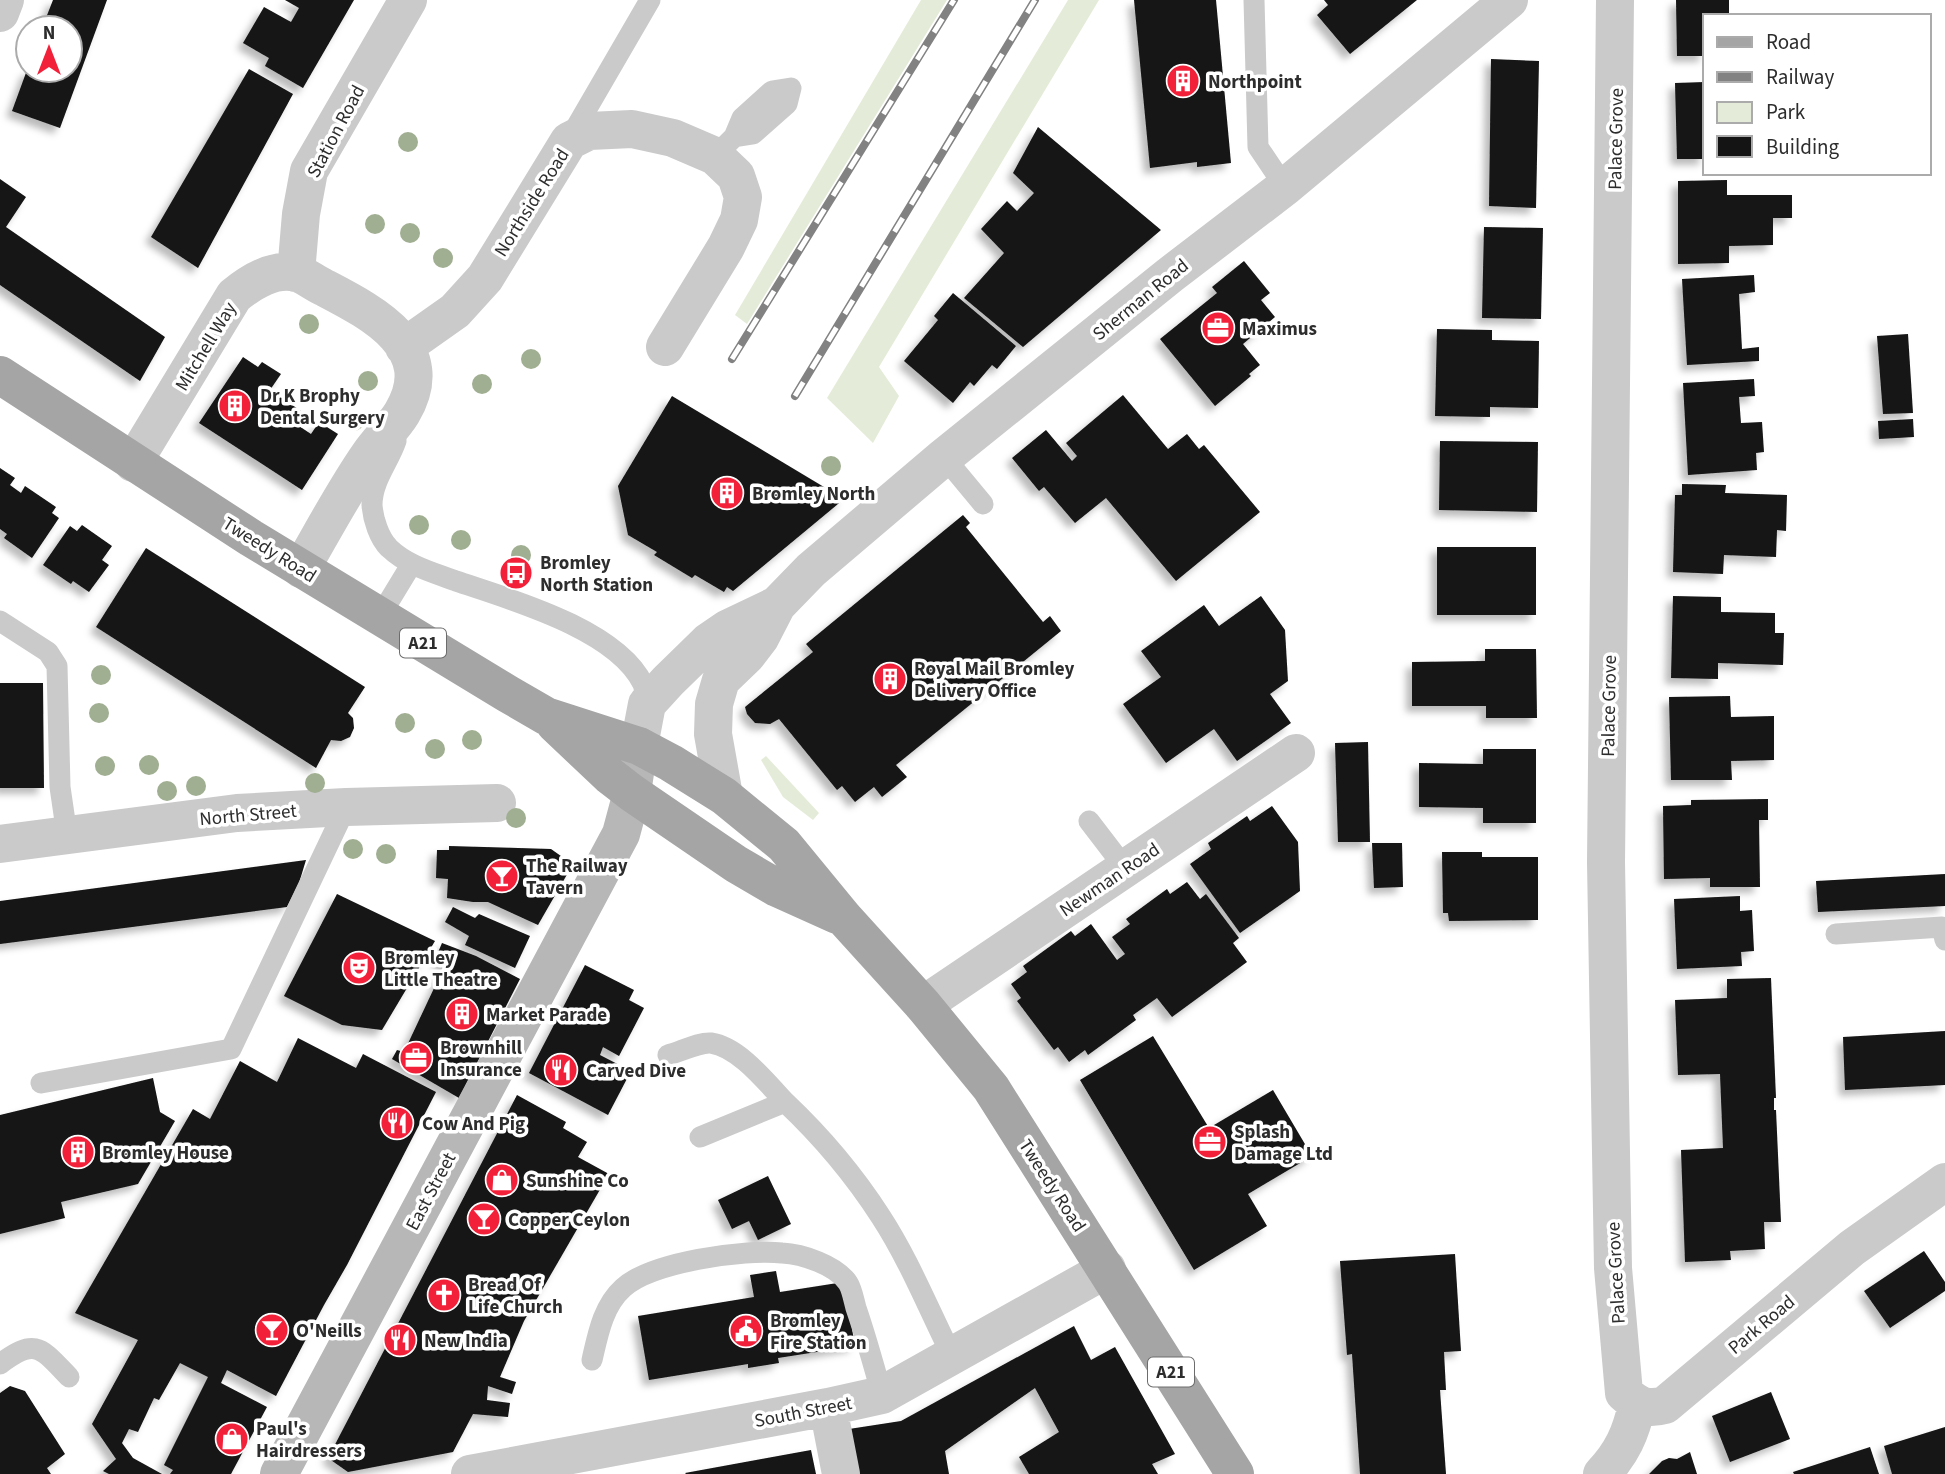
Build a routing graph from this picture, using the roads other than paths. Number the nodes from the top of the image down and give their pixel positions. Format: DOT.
graph roads {
  1 [pos="5,0"];
  2 [pos="408,0"];
  3 [pos="650,0"];
  4 [pos="1254,0"];
  5 [pos="1509,0"];
  6 [pos="1615,0"];
  7 [pos="0,13"];
  8 [pos="569,141"];
  9 [pos="1285,187"];
  10 [pos="296,273"];
  11 [pos="404,347"];
  12 [pos="665,347"];
  13 [pos="0,374"];
  14 [pos="401,414"];
  15 [pos="944,457"];
  16 [pos="133,463"];
  17 [pos="983,504"];
  18 [pos="411,565"];
  19 [pos="301,569"];
  20 [pos="777,606"];
  21 [pos="380,616"];
  22 [pos="0,621"];
  23 [pos="647,704"];
  24 [pos="546,716"];
  25 [pos="639,746"];
  26 [pos="1296,753"];
  27 [pos="632,793"];
  28 [pos="724,796"];
  29 [pos="497,803"];
  30 [pos="346,807"];
  31 [pos="1089,821"];
  32 [pos="67,835"];
  33 [pos="0,844"];
  34 [pos="1125,868"];
  35 [pos="844,918"];
  36 [pos="1836,934"];
  37 [pos="1945,940"];
  38 [pos="923,1005"];
  39 [pos="668,1055"];
  40 [pos="41,1083"];
  41 [pos="785,1102"];
  42 [pos="700,1137"];
  43 [pos="1945,1182"];
  44 [pos="1107,1269"];
  45 [pos="952,1356"];
  46 [pos="592,1360"];
  47 [pos="0,1364"];
  48 [pos="69,1377"];
  49 [pos="882,1395"];
  50 [pos="1637,1405"];
  51 [pos="828,1407"];
  52 [pos="279,1474"];
  53 [pos="470,1474"];
  54 [pos="841,1474"];
  55 [pos="1235,1474"];
  56 [pos="1602,1474"];
  1 -- 7 [label="street"];
  2 -- 10 [label="street, Station Road"];
  3 -- 8 [label="lane"];
  4 -- 9 [label="lane"];
  5 -- 9 [label="street, Sherman Road"];
  6 -- 50 [label="street, Palace Grove"];
  8 -- 11 [label="street, Northside Road"];
  8 -- 12 [label="street, Northside Road"];
  9 -- 15 [label="street, Sherman Road"];
  10 -- 11 [label="street"];
  10 -- 16 [label="street, Mitchell Way"];
  11 -- 14 [label="street"];
  13 -- 16 [label="main road, Tweedy Road / A21"];
  14 -- 18 [label="lane"];
  14 -- 19 [label="street"];
  15 -- 17 [label="lane"];
  15 -- 20 [label="street, Sherman Road"];
  16 -- 19 [label="main road, Tweedy Road / A21"];
  18 -- 21 [label="lane"];
  18 -- 23 [label="lane"];
  19 -- 21 [label="main road, Tweedy Road / A21"];
  20 -- 23 [label="street, Sherman Road"];
  20 -- 28 [label="street, Sherman Road"];
  21 -- 24 [label="main road, Tweedy Road / A21"];
  22 -- 32 [label="lane"];
  23 -- 25 [label="street"];
  24 -- 25 [label="main road, Tweedy Road / A21"];
  24 -- 27 [label="main road, Tweedy Road / A21"];
  25 -- 27 [label="street"];
  25 -- 28 [label="main road, Tweedy Road / A21"];
  26 -- 34 [label="street, Newman Road"];
  27 -- 35 [label="main road, Tweedy Road / A21"];
  27 -- 52 [label="street, East Street"];
  28 -- 35 [label="main road, Tweedy Road / A21"];
  29 -- 30 [label="street, North Street"];
  30 -- 32 [label="street, North Street"];
  30 -- 40 [label="lane"];
  31 -- 34 [label="lane"];
  32 -- 33 [label="street, North Street"];
  34 -- 38 [label="street, Newman Road"];
  35 -- 38 [label="main road, Tweedy Road / A21"];
  36 -- 37 [label="lane"];
  38 -- 44 [label="main road, Tweedy Road / A21"];
  39 -- 41 [label="lane"];
  41 -- 42 [label="lane"];
  41 -- 45 [label="lane"];
  43 -- 50 [label="street, Park Road"];
  44 -- 45 [label="street, South Street"];
  44 -- 55 [label="main road, Tweedy Road / A21"];
  45 -- 49 [label="street, South Street"];
  46 -- 49 [label="lane"];
  47 -- 48 [label="lane"];
  49 -- 51 [label="street, South Street"];
  50 -- 56 [label="street"];
  51 -- 53 [label="street, South Street"];
  51 -- 54 [label="street"];
}
